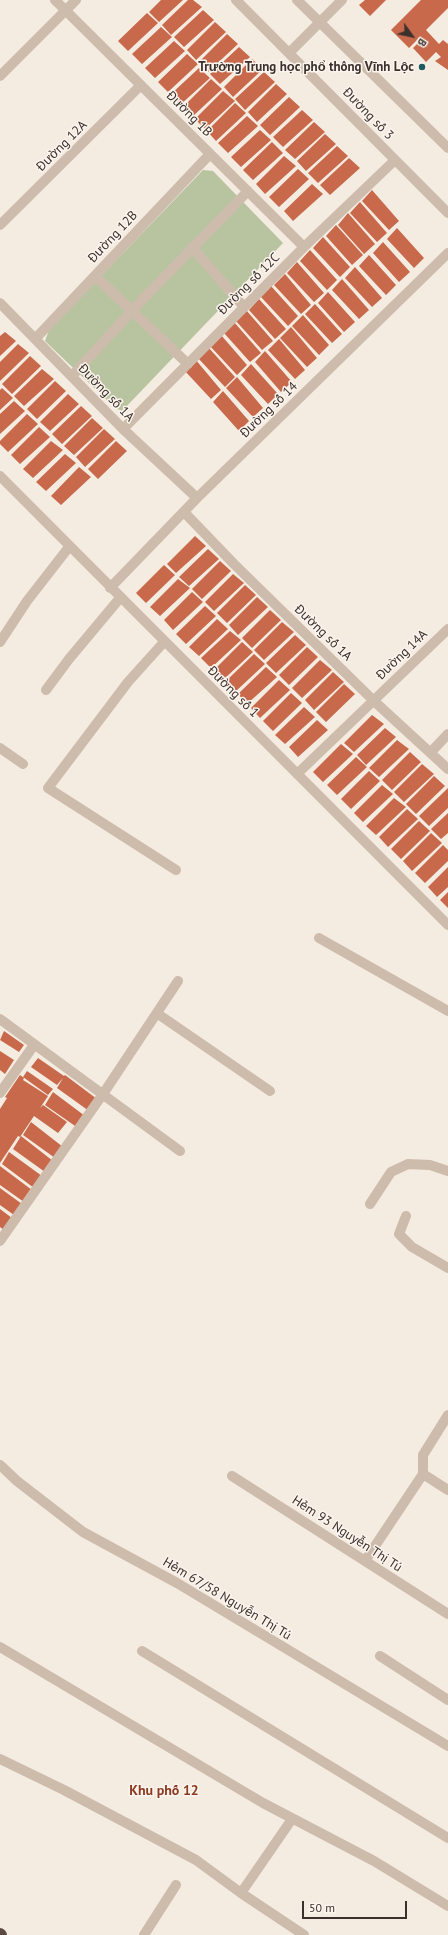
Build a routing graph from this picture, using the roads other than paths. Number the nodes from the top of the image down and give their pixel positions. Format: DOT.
graph roads {
  1 [pos="55,0"];
  2 [pos="76,0"];
  3 [pos="236,0"];
  4 [pos="298,0"];
  5 [pos="342,0"];
  6 [pos="65,10"];
  7 [pos="319,22"];
  8 [pos="290,52"];
  9 [pos="0,76"];
  10 [pos="141,85"];
  11 [pos="448,148"];
  12 [pos="210,154"];
  13 [pos="395,160"];
  14 [pos="248,191"];
  15 [pos="448,213"];
  16 [pos="0,225"];
  17 [pos="192,247"];
  18 [pos="304,247"];
  19 [pos="448,253"];
  20 [pos="94,276"];
  21 [pos="0,303"];
  22 [pos="244,307"];
  23 [pos="131,312"];
  24 [pos="36,338"];
  25 [pos="188,364"];
  26 [pos="72,376"];
  27 [pos="123,429"];
  28 [pos="0,476"];
  29 [pos="197,498"];
  30 [pos="184,512"];
  31 [pos="69,547"];
  32 [pos="110,588"];
  33 [pos="120,598"];
  34 [pos="448,629"];
  35 [pos="0,642"];
  36 [pos="164,642"];
  37 [pos="46,690"];
  38 [pos="374,701"];
  39 [pos="448,734"];
  40 [pos="0,748"];
  41 [pos="431,752"];
  42 [pos="23,764"];
  43 [pos="448,769"];
  44 [pos="297,774"];
  45 [pos="176,870"];
  46 [pos="448,925"];
  47 [pos="319,938"];
  48 [pos="178,981"];
  49 [pos="448,1011"];
  50 [pos="158,1014"];
  51 [pos="0,1019"];
  52 [pos="34,1044"];
  53 [pos="270,1091"];
  54 [pos="0,1093"];
  55 [pos="103,1094"];
  56 [pos="180,1151"];
  57 [pos="448,1172"];
  58 [pos="370,1204"];
  59 [pos="406,1216"];
  60 [pos="0,1241"];
  61 [pos="448,1268"];
  62 [pos="448,1415"];
  63 [pos="0,1465"];
  64 [pos="423,1474"];
  65 [pos="232,1476"];
  66 [pos="448,1490"];
  67 [pos="365,1561"];
  68 [pos="448,1614"];
  69 [pos="0,1647"];
  70 [pos="142,1651"];
  71 [pos="380,1656"];
  72 [pos="448,1700"];
  73 [pos="448,1746"];
  74 [pos="0,1759"];
  75 [pos="292,1819"];
  76 [pos="448,1837"];
  77 [pos="176,1885"];
  78 [pos="241,1893"];
  79 [pos="448,1906"];
  80 [pos="144,1935"];
  81 [pos="304,1935"];
  1 -- 6 [label="street, Đường 1B"];
  2 -- 6 [label="street"];
  3 -- 8 [label="street, Đường số 3"];
  4 -- 7 [label="street"];
  5 -- 7 [label="street"];
  6 -- 9 [label="street"];
  6 -- 10 [label="street, Đường 1B"];
  7 -- 8 [label="street"];
  7 -- 11 [label="street"];
  8 -- 13 [label="street, Đường số 3"];
  10 -- 12 [label="street, Đường 1B"];
  10 -- 16 [label="street, Đường 12A"];
  12 -- 14 [label="street, Đường 1B"];
  12 -- 20 [label="street, Đường 12B"];
  13 -- 15 [label="street, Đường số 3"];
  13 -- 18 [label="street, Đường số 12C"];
  14 -- 17 [label="street"];
  14 -- 18 [label="street, Đường 1B"];
  17 -- 22 [label="street"];
  17 -- 23 [label="street"];
  18 -- 22 [label="street, Đường số 12C"];
  19 -- 29 [label="street, Đường số 14"];
  20 -- 23 [label="street"];
  20 -- 24 [label="street, Đường 12B"];
  21 -- 24 [label="street, Đường số 1A"];
  22 -- 25 [label="street, Đường số 12C"];
  23 -- 25 [label="street"];
  23 -- 26 [label="street"];
  24 -- 26 [label="street, Đường số 1A"];
  25 -- 27 [label="street, Đường số 12C"];
  26 -- 27 [label="street, Đường số 1A"];
  27 -- 29 [label="street, Đường số 1A"];
  28 -- 31 [label="street, Đường số 1"];
  29 -- 30 [label="street, Đường số 14"];
  30 -- 32 [label="street, Đường số 14"];
  30 -- 38 [label="street, Đường số 1A"];
  31 -- 32 [label="street, Đường số 1"];
  31 -- 35 [label="street"];
  32 -- 33 [label="street, Đường số 1"];
  33 -- 36 [label="street, Đường số 1"];
  33 -- 37 [label="street"];
  34 -- 38 [label="street, Đường 14A"];
  36 -- 44 [label="street, Đường số 1"];
  36 -- 45 [label="street"];
  38 -- 41 [label="street, Đường số 1A"];
  38 -- 44 [label="street, Đường 14A"];
  39 -- 41 [label="street"];
  40 -- 42 [label="street"];
  41 -- 43 [label="street, Đường số 1A"];
  44 -- 46 [label="street, Đường số 1"];
  47 -- 49 [label="street"];
  48 -- 50 [label="street"];
  50 -- 53 [label="street"];
  50 -- 55 [label="street"];
  51 -- 52 [label="street"];
  52 -- 54 [label="street"];
  52 -- 55 [label="street"];
  55 -- 56 [label="street"];
  55 -- 60 [label="street"];
  57 -- 58 [label="street"];
  59 -- 61 [label="street"];
  62 -- 64 [label="street"];
  63 -- 73 [label="street, Hẻm 67/58 Nguyễn Thị Tú"];
  64 -- 66 [label="street"];
  64 -- 67 [label="street"];
  65 -- 67 [label="street, Hẻm 93 Nguyễn Thị Tú"];
  67 -- 68 [label="street, Hẻm 93 Nguyễn Thị Tú"];
  69 -- 75 [label="street"];
  70 -- 76 [label="street"];
  71 -- 72 [label="street"];
  74 -- 78 [label="street"];
  75 -- 78 [label="street"];
  75 -- 79 [label="street"];
  77 -- 80 [label="street"];
  78 -- 81 [label="street"];
}
